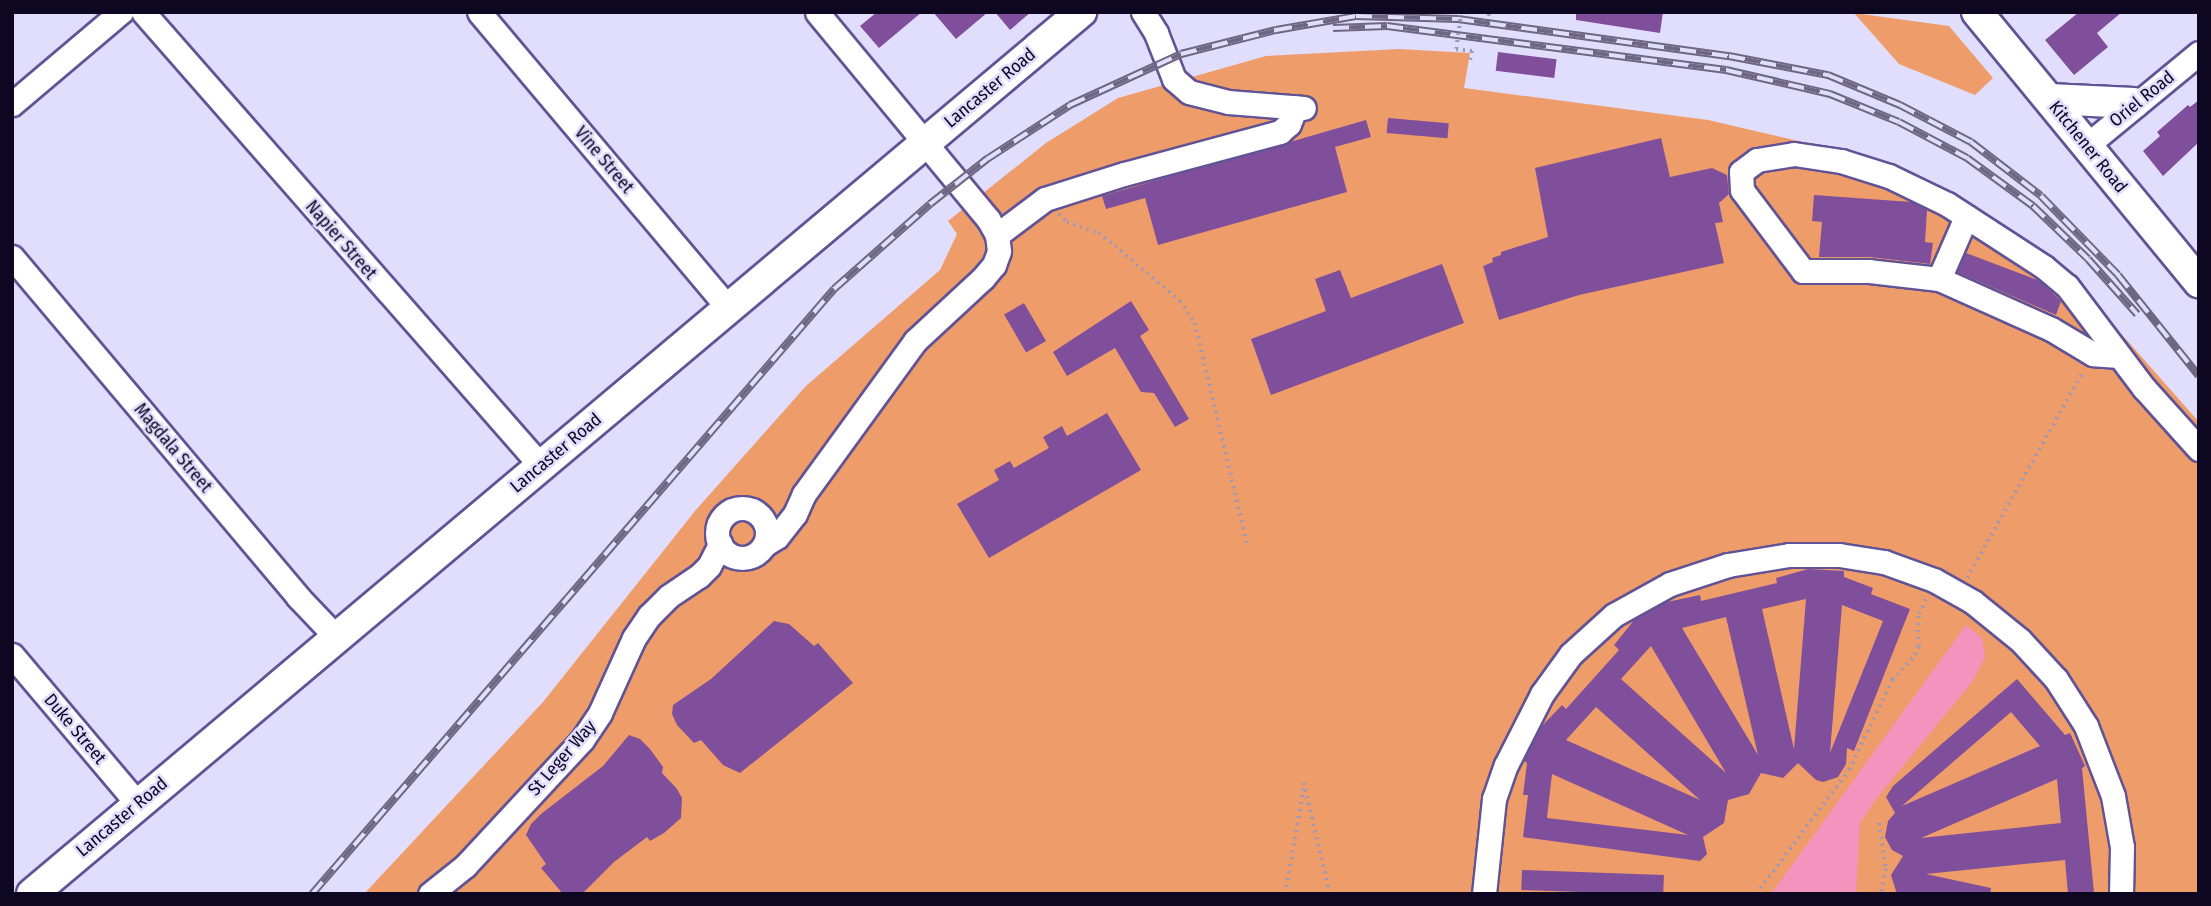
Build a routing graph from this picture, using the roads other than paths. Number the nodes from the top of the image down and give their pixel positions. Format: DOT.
graph roads {
  1 [pos="121,12"];
  2 [pos="143,12"];
  3 [pos="479,12"];
  4 [pos="817,12"];
  5 [pos="1081,12"];
  6 [pos="1143,12"];
  7 [pos="1977,12"];
  8 [pos="2199,53"];
  9 [pos="2049,99"];
  10 [pos="2134,103"];
  11 [pos="12,104"];
  12 [pos="924,143"];
  13 [pos="2086,146"];
  14 [pos="1966,217"];
  15 [pos="998,235"];
  16 [pos="12,257"];
  17 [pos="1939,279"];
  18 [pos="2199,282"];
  19 [pos="728,308"];
  20 [pos="2119,356"];
  21 [pos="2199,449"];
  22 [pos="541,466"];
  23 [pos="804,494"];
  24 [pos="758,513"];
  25 [pos="765,545"];
  26 [pos="729,551"];
  27 [pos="337,638"];
  28 [pos="12,655"];
  29 [pos="138,804"];
  30 [pos="32,894"];
  31 [pos="430,894"];
  32 [pos="1484,894"];
  33 [pos="2120,894"];
  1 -- 11 [label="street"];
  2 -- 22 [label="street, Napier Street"];
  3 -- 19 [label="street, Vine Street"];
  4 -- 12 [label="street"];
  5 -- 12 [label="main road, Lancaster Road"];
  6 -- 15 [label="street"];
  7 -- 9 [label="main road, Kitchener Road"];
  8 -- 10 [label="street, Oriel Road"];
  9 -- 10 [label="main road"];
  9 -- 13 [label="main road, Kitchener Road"];
  10 -- 13 [label="street, Oriel Road"];
  12 -- 15 [label="street"];
  12 -- 19 [label="main road, Lancaster Road"];
  13 -- 18 [label="main road, Kitchener Road"];
  14 -- 17 [label="street"];
  14 -- 17 [label="street"];
  14 -- 20 [label="street"];
  15 -- 23 [label="street"];
  16 -- 27 [label="street, Magdala Street"];
  17 -- 20 [label="street"];
  19 -- 22 [label="main road, Lancaster Road"];
  20 -- 21 [label="street"];
  22 -- 27 [label="main road, Lancaster Road"];
  23 -- 24 [label="street"];
  23 -- 25 [label="street"];
  24 -- 25 [label="street"];
  24 -- 26 [label="street"];
  25 -- 26 [label="street"];
  26 -- 31 [label="street, St Leger Way"];
  27 -- 29 [label="main road, Lancaster Road"];
  28 -- 29 [label="street, Duke Street"];
  29 -- 30 [label="main road, Lancaster Road"];
  32 -- 33 [label="street"];
}
